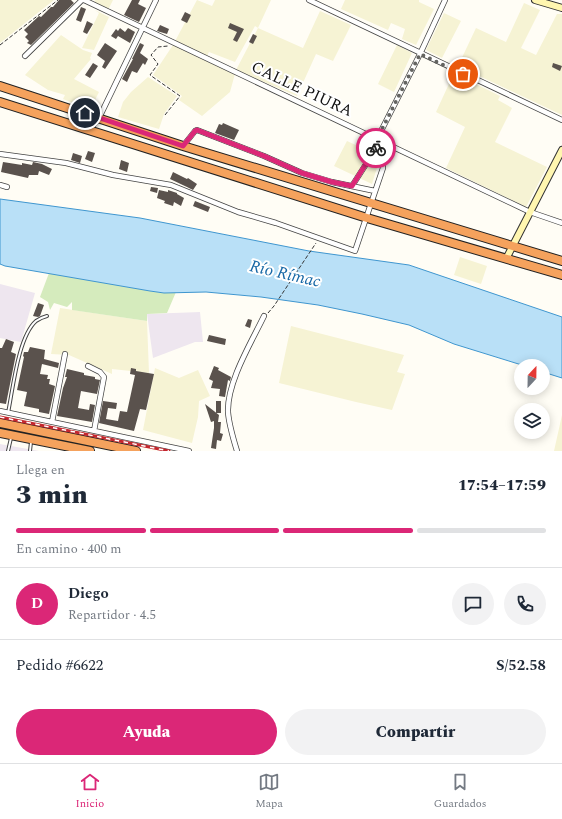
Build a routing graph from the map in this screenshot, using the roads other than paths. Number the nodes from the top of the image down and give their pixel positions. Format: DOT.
graph roads {
  1 [pos="83,0"];
  2 [pos="156,0"];
  3 [pos="309,0"];
  4 [pos="445,0"];
  5 [pos="535,0"];
  6 [pos="562,8"];
  7 [pos="142,29"];
  8 [pos="420,54"];
  9 [pos="25,56"];
  10 [pos="0,86"];
  11 [pos="0,102"];
  12 [pos="99,118"];
  13 [pos="562,120"];
  14 [pos="89,130"];
  15 [pos="377,139"];
  16 [pos="183,146"];
  17 [pos="377,147"];
  18 [pos="562,150"];
  19 [pos="0,154"];
  20 [pos="0,185"];
  21 [pos="7,186"];
  22 [pos="352,186"];
  23 [pos="375,191"];
  24 [pos="371,203"];
  25 [pos="530,212"];
  26 [pos="366,218"];
  27 [pos="562,223"];
  28 [pos="512,247"];
  29 [pos="506,259"];
  30 [pos="562,261"];
  31 [pos="562,276"];
  32 [pos="47,316"];
  33 [pos="264,316"];
  34 [pos="65,354"];
  35 [pos="88,366"];
  36 [pos="0,411"];
  37 [pos="8,413"];
  38 [pos="52,422"];
  39 [pos="3,424"];
  40 [pos="94,431"];
  41 [pos="5,434"];
  42 [pos="32,439"];
  43 [pos="8,451"];
  44 [pos="30,451"];
  45 [pos="90,451"];
  46 [pos="136,451"];
  47 [pos="189,451"];
  48 [pos="237,451"];
  1 -- 7 [label="street, CALLE PIURA"];
  1 -- 9 [label="street"];
  2 -- 7 [label="street"];
  3 -- 8 [label="street"];
  4 -- 8 [label="street"];
  5 -- 6 [label="street"];
  7 -- 12 [label="street"];
  7 -- 15 [label="street, CALLE PIURA"];
  8 -- 13 [label="street"];
  8 -- 15 [label="street"];
  10 -- 12 [label="highway"];
  11 -- 14 [label="highway"];
  12 -- 14 [label="street"];
  12 -- 16 [label="highway"];
  14 -- 26 [label="highway"];
  15 -- 17 [label="street"];
  15 -- 25 [label="street, CALLE PIURA"];
  16 -- 22 [label="street"];
  16 -- 24 [label="highway"];
  17 -- 22 [label="street"];
  17 -- 23 [label="street"];
  18 -- 25 [label="street"];
  19 -- 26 [label="street"];
  20 -- 21 [label="street"];
  22 -- 23 [label="street"];
  23 -- 24 [label="street"];
  24 -- 26 [label="street"];
  24 -- 28 [label="highway"];
  25 -- 27 [label="street, CALLE PIURA"];
  25 -- 28 [label="street"];
  26 -- 29 [label="highway"];
  28 -- 29 [label="street"];
  28 -- 30 [label="highway"];
  29 -- 31 [label="highway"];
  32 -- 37 [label="lane"];
  33 -- 48 [label="street"];
  34 -- 38 [label="street"];
  35 -- 40 [label="street"];
  36 -- 37 [label="street"];
  37 -- 38 [label="street"];
  38 -- 40 [label="street"];
  39 -- 41 [label="highway"];
  39 -- 46 [label="highway"];
  40 -- 47 [label="street"];
  41 -- 42 [label="highway"];
  41 -- 43 [label="lane"];
  42 -- 44 [label="lane"];
  42 -- 45 [label="highway"];
}
